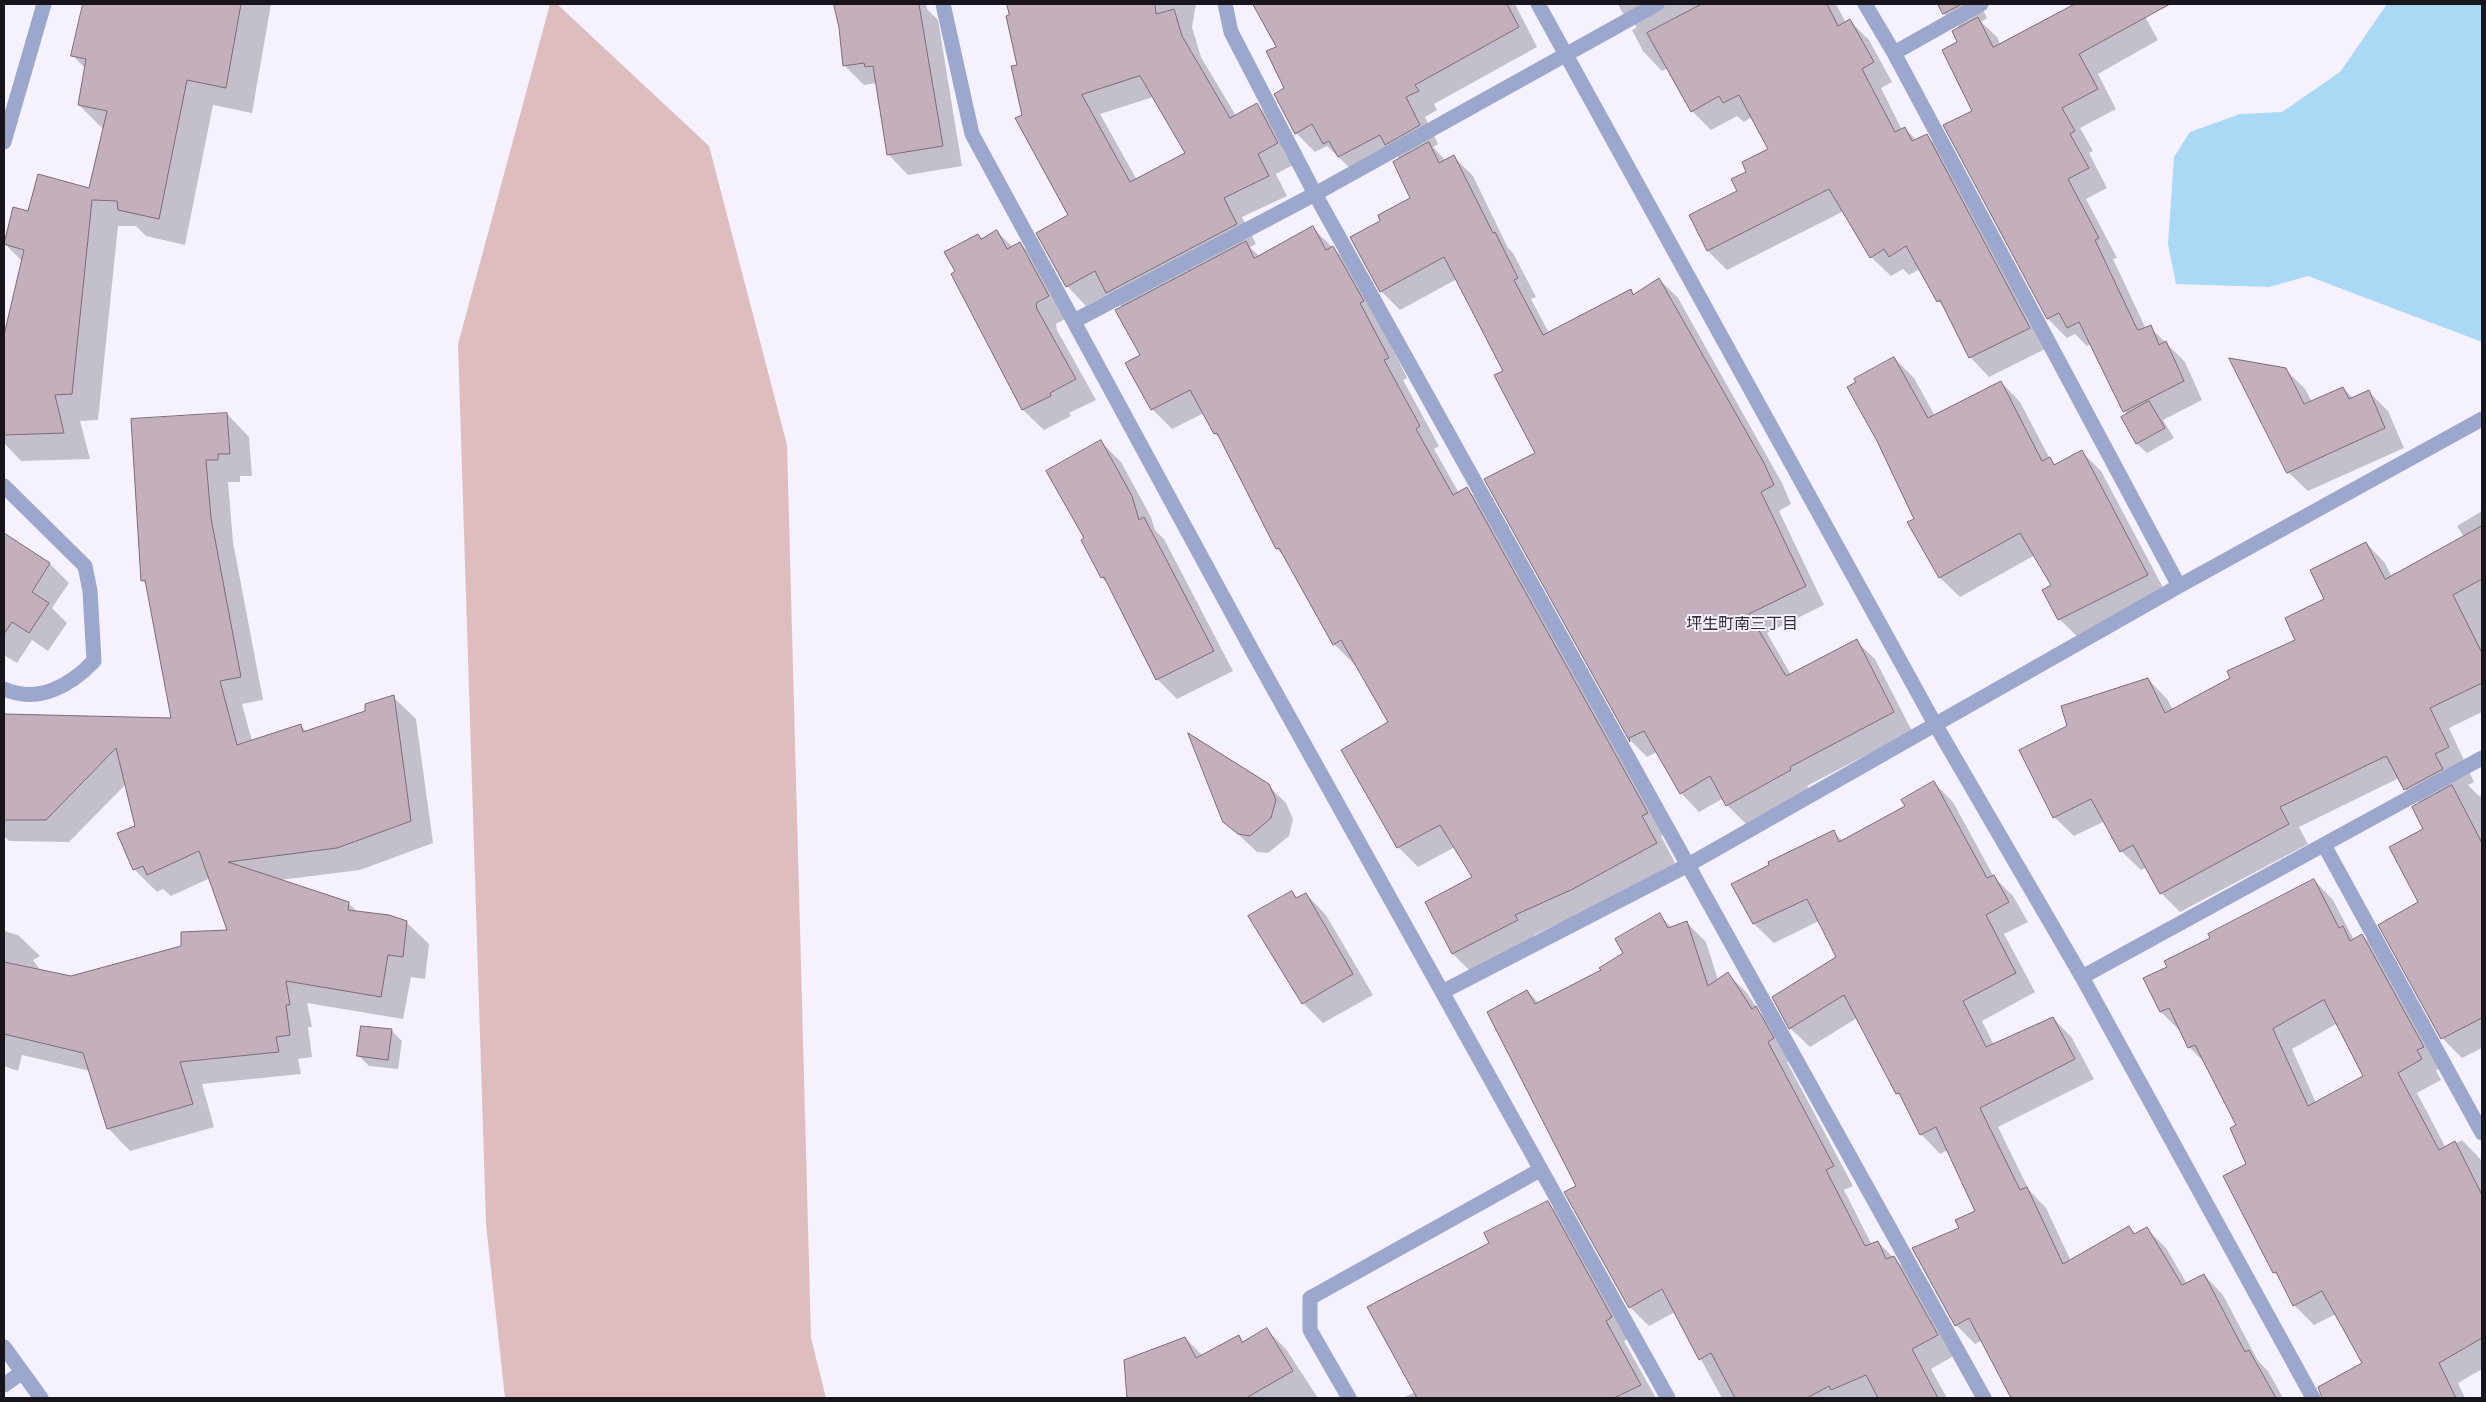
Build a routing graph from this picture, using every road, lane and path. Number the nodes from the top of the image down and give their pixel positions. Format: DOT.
graph roads {
  1 [pos="44,4"];
  2 [pos="943,4"];
  3 [pos="1225,4"];
  4 [pos="1538,4"];
  5 [pos="1657,4"];
  6 [pos="1864,4"];
  7 [pos="1981,4"];
  8 [pos="1894,53"];
  9 [pos="1566,54"];
  10 [pos="4,142"];
  11 [pos="1315,194"];
  12 [pos="1074,321"];
  13 [pos="2482,419"];
  14 [pos="4,486"];
  15 [pos="2179,586"];
  16 [pos="4,689"];
  17 [pos="1935,724"];
  18 [pos="2482,758"];
  19 [pos="2324,845"];
  20 [pos="1688,865"];
  21 [pos="2082,977"];
  22 [pos="1442,992"];
  23 [pos="2482,1133"];
  24 [pos="1540,1170"];
  25 [pos="4,1347"];
  26 [pos="21,1374"];
  27 [pos="4,1385"];
  28 [pos="41,1398"];
  29 [pos="1349,1398"];
  30 [pos="1668,1398"];
  31 [pos="1984,1398"];
  32 [pos="2313,1398"];
  1 -- 10 [label="street"];
  2 -- 12 [label="street"];
  3 -- 11 [label="street"];
  4 -- 9 [label="street"];
  5 -- 9 [label="street"];
  6 -- 8 [label="street"];
  7 -- 8 [label="street"];
  8 -- 15 [label="street"];
  9 -- 11 [label="street"];
  9 -- 17 [label="street"];
  11 -- 12 [label="street"];
  11 -- 20 [label="street"];
  12 -- 22 [label="street"];
  13 -- 15 [label="street"];
  14 -- 16 [label="street"];
  15 -- 17 [label="street"];
  17 -- 20 [label="street"];
  17 -- 21 [label="street"];
  18 -- 19 [label="street"];
  19 -- 21 [label="street"];
  19 -- 23 [label="street"];
  20 -- 22 [label="street"];
  20 -- 31 [label="street"];
  21 -- 32 [label="street"];
  22 -- 24 [label="street"];
  24 -- 29 [label="street"];
  24 -- 30 [label="street"];
  25 -- 26 [label="street"];
  26 -- 27 [label="street"];
  26 -- 28 [label="street"];
}
